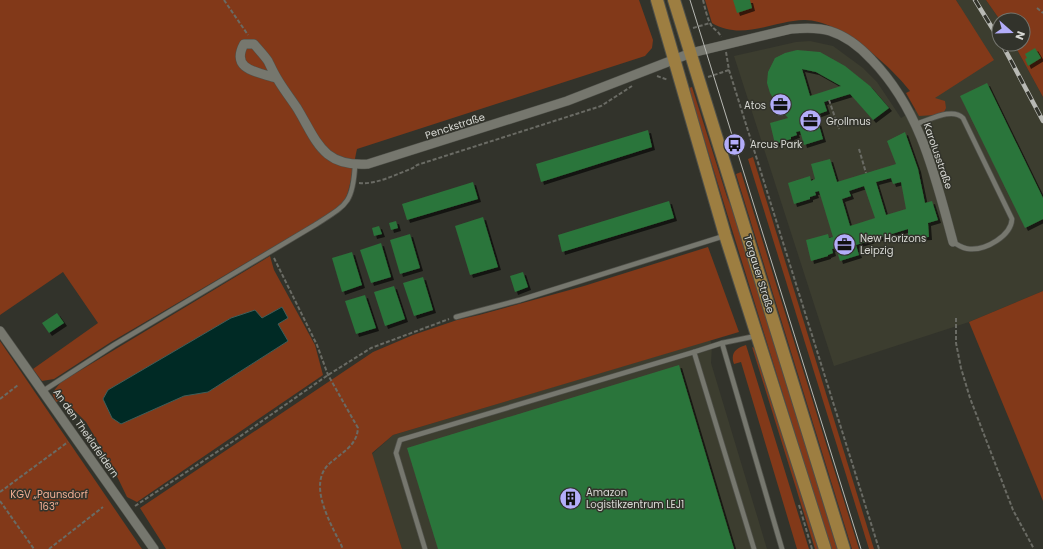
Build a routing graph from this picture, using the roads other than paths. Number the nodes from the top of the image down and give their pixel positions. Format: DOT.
graph roads {
  1 [pos="657,0"];
  2 [pos="674,0"];
  3 [pos="690,53"];
  4 [pos="675,59"];
  5 [pos="276,78"];
  6 [pos="916,124"];
  7 [pos="355,165"];
  8 [pos="725,235"];
  9 [pos="953,242"];
  10 [pos="456,317"];
  11 [pos="0,331"];
  12 [pos="756,336"];
  13 [pos="722,343"];
  14 [pos="694,352"];
  15 [pos="43,391"];
  16 [pos="154,549"];
  17 [pos="425,549"];
  18 [pos="754,549"];
  19 [pos="782,549"];
  20 [pos="825,549"];
  21 [pos="844,549"];
  1 -- 4 [label="main road, Torgauer Straße"];
  2 -- 3 [label="main road, Torgauer Straße"];
  3 -- 4 [label="street, Karolusstraße"];
  3 -- 6 [label="street, Karolusstraße"];
  3 -- 21 [label="main road, Torgauer Straße"];
  4 -- 7 [label="street, Penckstraße"];
  4 -- 8 [label="main road, Torgauer Straße"];
  5 -- 5 [label="street, Penckstraße"];
  5 -- 7 [label="street, Penckstraße"];
  6 -- 9 [label="street, Karolusstraße"];
  6 -- 9 [label="lane"];
  7 -- 15 [label="lane"];
  8 -- 10 [label="lane"];
  8 -- 12 [label="main road, Torgauer Straße"];
  11 -- 15 [label="street, An den Theklafeldern"];
  12 -- 13 [label="lane"];
  12 -- 20 [label="main road, Torgauer Straße"];
  13 -- 14 [label="lane"];
  13 -- 19 [label="lane"];
  14 -- 17 [label="lane"];
  14 -- 18 [label="lane"];
  15 -- 16 [label="street, An den Theklafeldern"];
}
